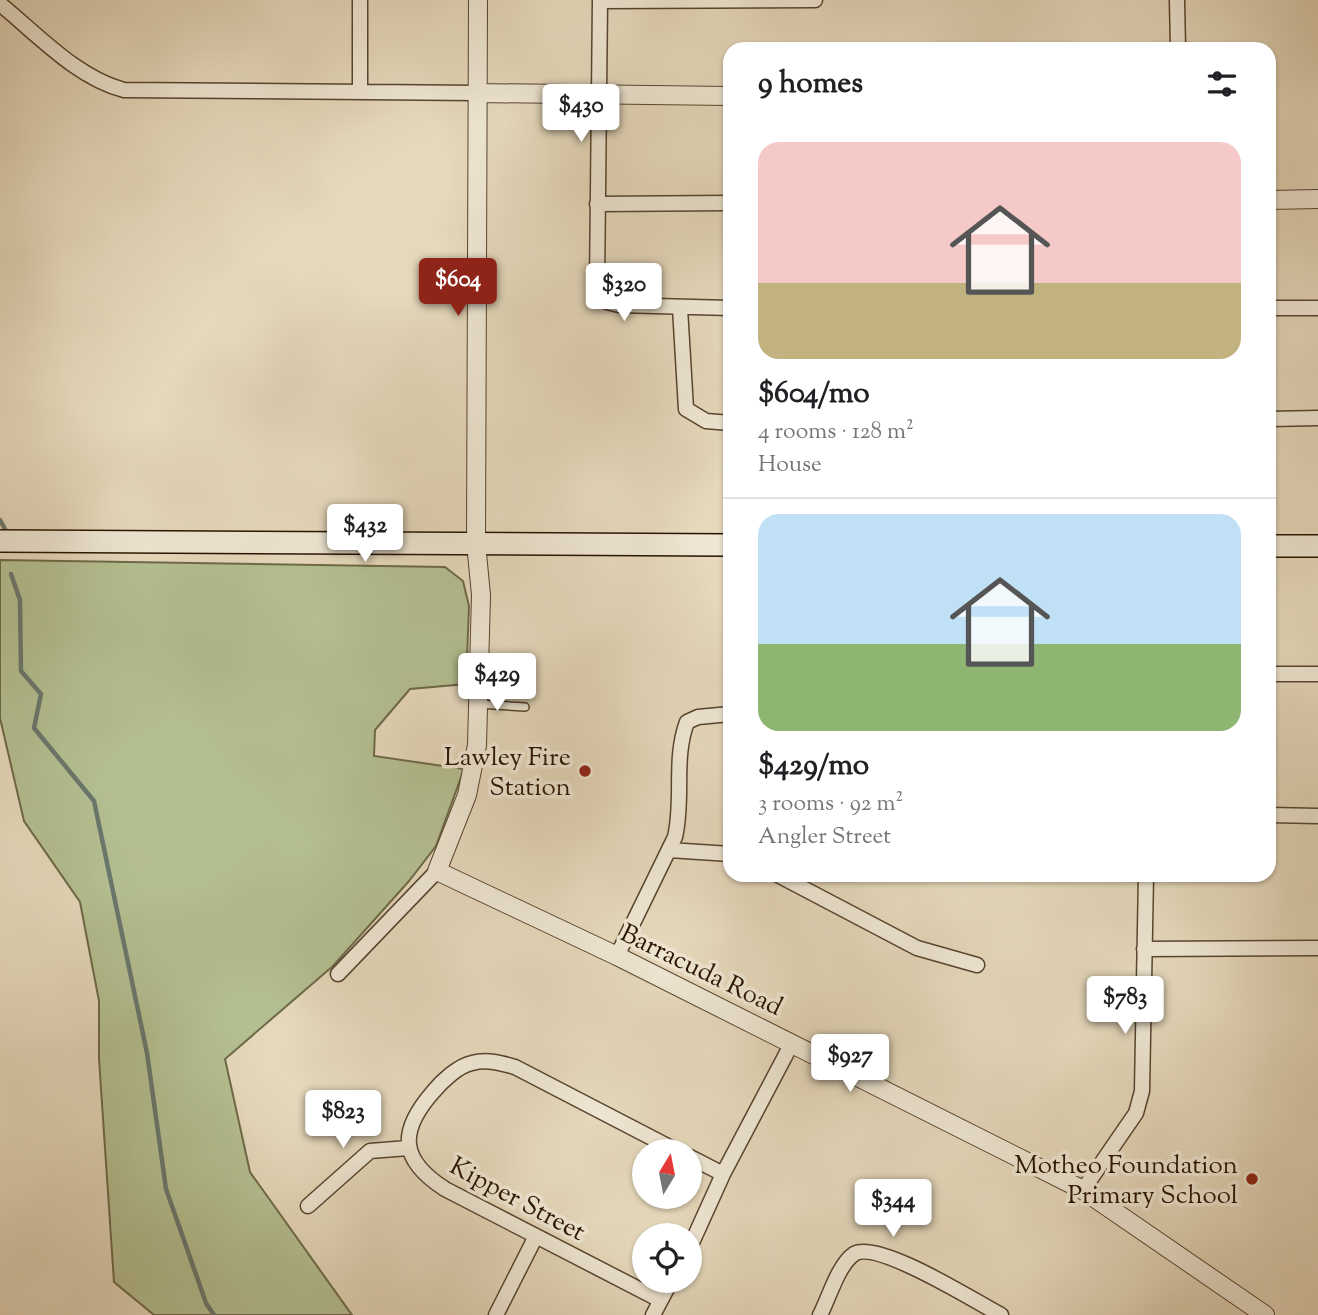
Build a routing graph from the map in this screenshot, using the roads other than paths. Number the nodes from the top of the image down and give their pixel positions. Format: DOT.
graph roads {
  1 [pos="360,0"];
  2 [pos="478,0"];
  3 [pos="816,0"];
  4 [pos="1177,0"];
  5 [pos="600,1"];
  6 [pos="0,4"];
  7 [pos="1178,42"];
  8 [pos="360,92"];
  9 [pos="478,93"];
  10 [pos="598,96"];
  11 [pos="723,96"];
  12 [pos="1276,200"];
  13 [pos="1318,200"];
  14 [pos="723,203"];
  15 [pos="597,204"];
  16 [pos="680,308"];
  17 [pos="723,308"];
  18 [pos="1276,308"];
  19 [pos="1318,308"];
  20 [pos="1318,418"];
  21 [pos="1276,419"];
  22 [pos="723,422"];
  23 [pos="0,541"];
  24 [pos="476,543"];
  25 [pos="723,545"];
  26 [pos="1276,546"];
  27 [pos="1318,546"];
  28 [pos="1276,674"];
  29 [pos="1318,674"];
  30 [pos="478,704"];
  31 [pos="525,706"];
  32 [pos="723,715"];
  33 [pos="1276,815"];
  34 [pos="1318,816"];
  35 [pos="669,850"];
  36 [pos="723,854"];
  37 [pos="437,871"];
  38 [pos="792,882"];
  39 [pos="1146,882"];
  40 [pos="1318,948"];
  41 [pos="1144,949"];
  42 [pos="617,956"];
  43 [pos="977,965"];
  44 [pos="338,974"];
  45 [pos="792,1043"];
  46 [pos="654,1139"];
  47 [pos="408,1148"];
  48 [pos="702,1163"];
  49 [pos="723,1174"];
  50 [pos="1083,1191"];
  51 [pos="308,1206"];
  52 [pos="701,1223"];
  53 [pos="537,1236"];
  54 [pos="664,1293"];
  55 [pos="660,1300"];
  56 [pos="1254,1312"];
  57 [pos="496,1315"];
  58 [pos="653,1315"];
  59 [pos="820,1315"];
  60 [pos="1001,1315"];
  1 -- 8 [label="street"];
  2 -- 9 [label="street"];
  3 -- 5 [label="street"];
  4 -- 7 [label="street"];
  5 -- 10 [label="street"];
  6 -- 8 [label="street"];
  8 -- 9 [label="street"];
  9 -- 10 [label="street"];
  9 -- 24 [label="street"];
  10 -- 11 [label="street"];
  10 -- 15 [label="street"];
  12 -- 13 [label="street"];
  14 -- 15 [label="street"];
  15 -- 16 [label="street"];
  16 -- 17 [label="street"];
  16 -- 22 [label="street"];
  18 -- 19 [label="street"];
  20 -- 21 [label="street"];
  23 -- 24 [label="main road"];
  24 -- 25 [label="main road"];
  24 -- 30 [label="street"];
  26 -- 27 [label="main road"];
  28 -- 29 [label="street"];
  30 -- 31 [label="lane"];
  30 -- 37 [label="street"];
  32 -- 35 [label="street"];
  33 -- 34 [label="street"];
  35 -- 36 [label="street"];
  35 -- 42 [label="street"];
  37 -- 42 [label="street, Barracuda Road"];
  37 -- 44 [label="street"];
  38 -- 43 [label="street"];
  39 -- 41 [label="street"];
  40 -- 41 [label="street"];
  41 -- 50 [label="street"];
  42 -- 45 [label="street, Barracuda Road"];
  45 -- 49 [label="street"];
  45 -- 50 [label="street, Barracuda Road"];
  46 -- 47 [label="street"];
  47 -- 51 [label="street"];
  47 -- 53 [label="street, Kipper Street"];
  48 -- 49 [label="street"];
  49 -- 52 [label="street"];
  50 -- 56 [label="street, Barracuda Road"];
  53 -- 55 [label="street, Kipper Street"];
  53 -- 57 [label="street"];
  54 -- 55 [label="street"];
  55 -- 58 [label="street"];
  59 -- 60 [label="street"];
}
